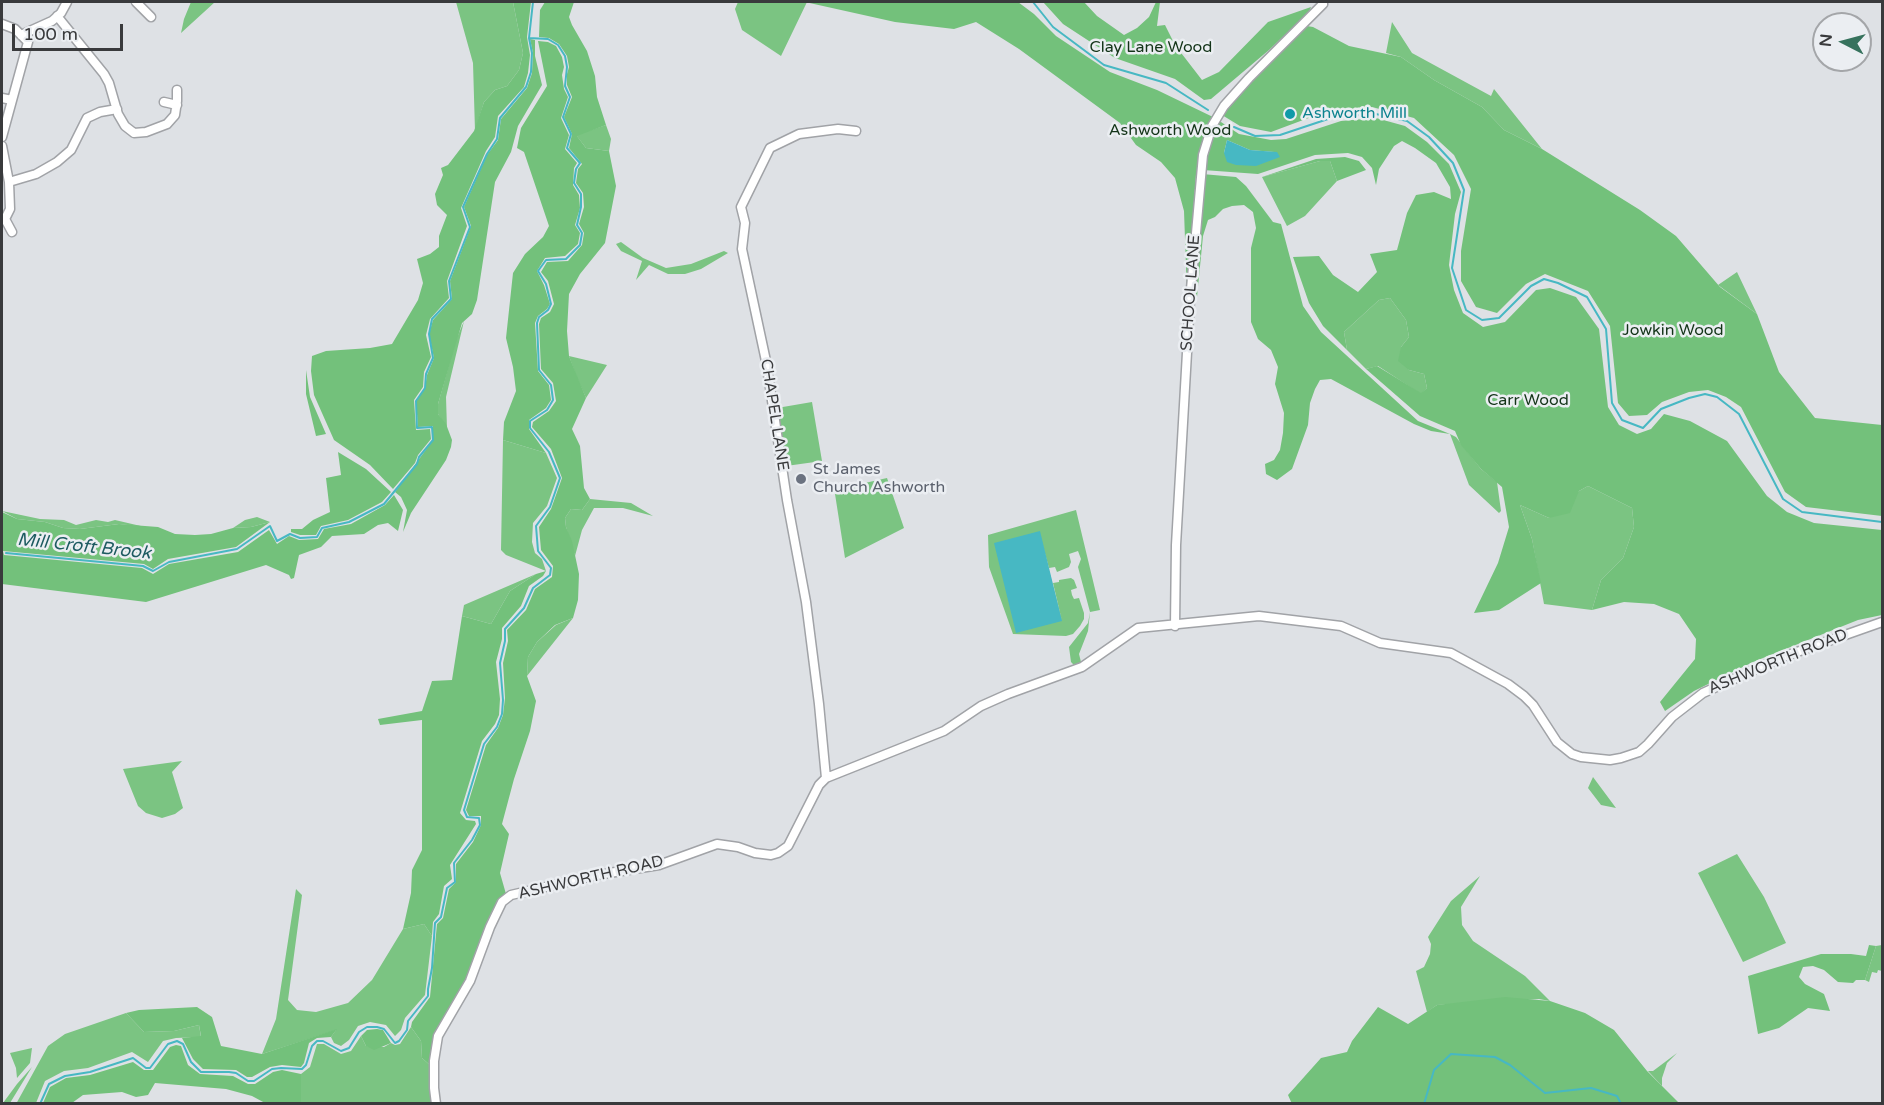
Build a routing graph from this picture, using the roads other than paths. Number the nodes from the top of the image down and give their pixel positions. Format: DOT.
graph roads {
  1 [pos="67,2"];
  2 [pos="136,2"];
  3 [pos="1322,3"];
  4 [pos="146,15"];
  5 [pos="57,16"];
  6 [pos="2,24"];
  7 [pos="21,35"];
  8 [pos="177,90"];
  9 [pos="2,98"];
  10 [pos="12,100"];
  11 [pos="164,102"];
  12 [pos="177,105"];
  13 [pos="117,109"];
  14 [pos="856,131"];
  15 [pos="2,137"];
  16 [pos="2,146"];
  17 [pos="9,182"];
  18 [pos="3,220"];
  19 [pos="12,232"];
  20 [pos="1882,622"];
  21 [pos="1174,626"];
  22 [pos="826,778"];
  23 [pos="436,1104"];
  1 -- 5 [label="street"];
  2 -- 4 [label="street"];
  3 -- 21 [label="street, SCHOOL LANE"];
  5 -- 7 [label="street"];
  5 -- 13 [label="street"];
  6 -- 7 [label="street"];
  7 -- 10 [label="street"];
  8 -- 12 [label="street"];
  9 -- 10 [label="street"];
  10 -- 15 [label="street"];
  11 -- 12 [label="street"];
  12 -- 13 [label="street"];
  13 -- 17 [label="street"];
  14 -- 22 [label="street, CHAPEL LANE"];
  16 -- 17 [label="street"];
  17 -- 18 [label="street"];
  18 -- 19 [label="street"];
  20 -- 21 [label="street, ASHWORTH ROAD"];
  21 -- 22 [label="street, ASHWORTH ROAD"];
  22 -- 23 [label="street, ASHWORTH ROAD"];
}
